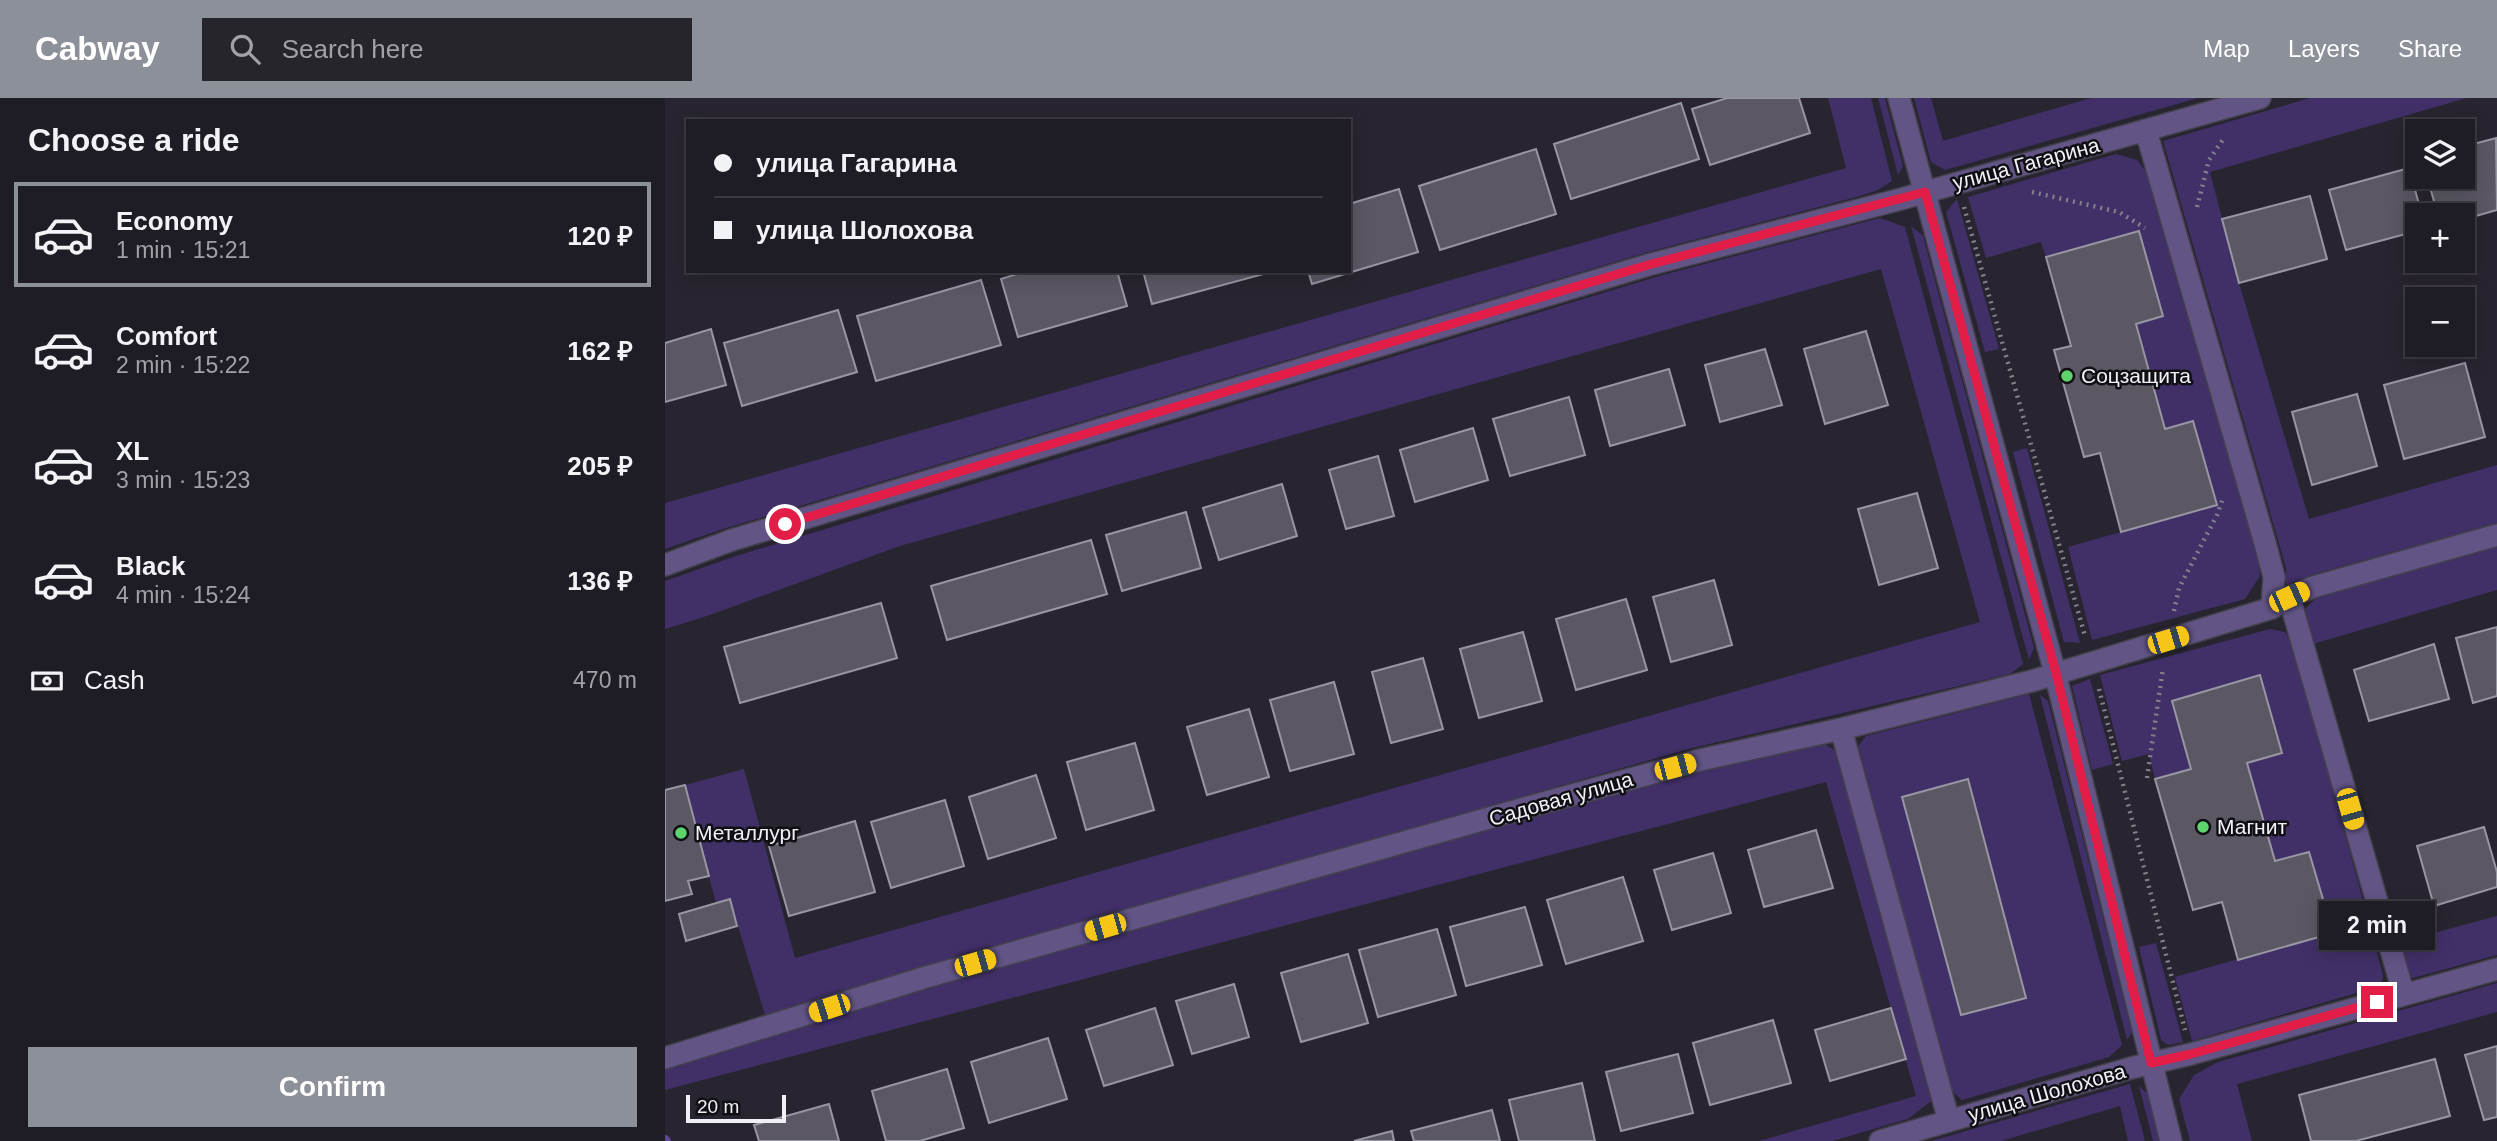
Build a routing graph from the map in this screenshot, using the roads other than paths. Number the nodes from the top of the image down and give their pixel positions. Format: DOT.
graph roads {
  1 [pos="1899,98"];
  2 [pos="2254,100"];
  3 [pos="2146,131"];
  4 [pos="1925,192"];
  5 [pos="2497,535"];
  6 [pos="665,565"];
  7 [pos="2280,603"];
  8 [pos="2056,673"];
  9 [pos="1841,729"];
  10 [pos="2497,969"];
  11 [pos="2404,995"];
  12 [pos="665,1058"];
  13 [pos="2151,1063"];
  14 [pos="1949,1121"];
  15 [pos="1880,1141"];
  16 [pos="2171,1141"];
  1 -- 4 [label="street"];
  2 -- 3 [label="street, улица Гагарина"];
  3 -- 4 [label="street, улица Гагарина"];
  3 -- 7 [label="street"];
  4 -- 6 [label="street, улица Гагарина"];
  4 -- 8 [label="street"];
  5 -- 7 [label="street, Садовая улица"];
  7 -- 8 [label="street, Садовая улица"];
  7 -- 11 [label="street"];
  8 -- 9 [label="street, Садовая улица"];
  8 -- 13 [label="street"];
  9 -- 12 [label="street, Садовая улица"];
  9 -- 14 [label="street"];
  10 -- 11 [label="street, улица Шолохова"];
  11 -- 13 [label="street, улица Шолохова"];
  13 -- 14 [label="street, улица Шолохова"];
  13 -- 16 [label="street"];
  14 -- 15 [label="street, улица Шолохова"];
}
